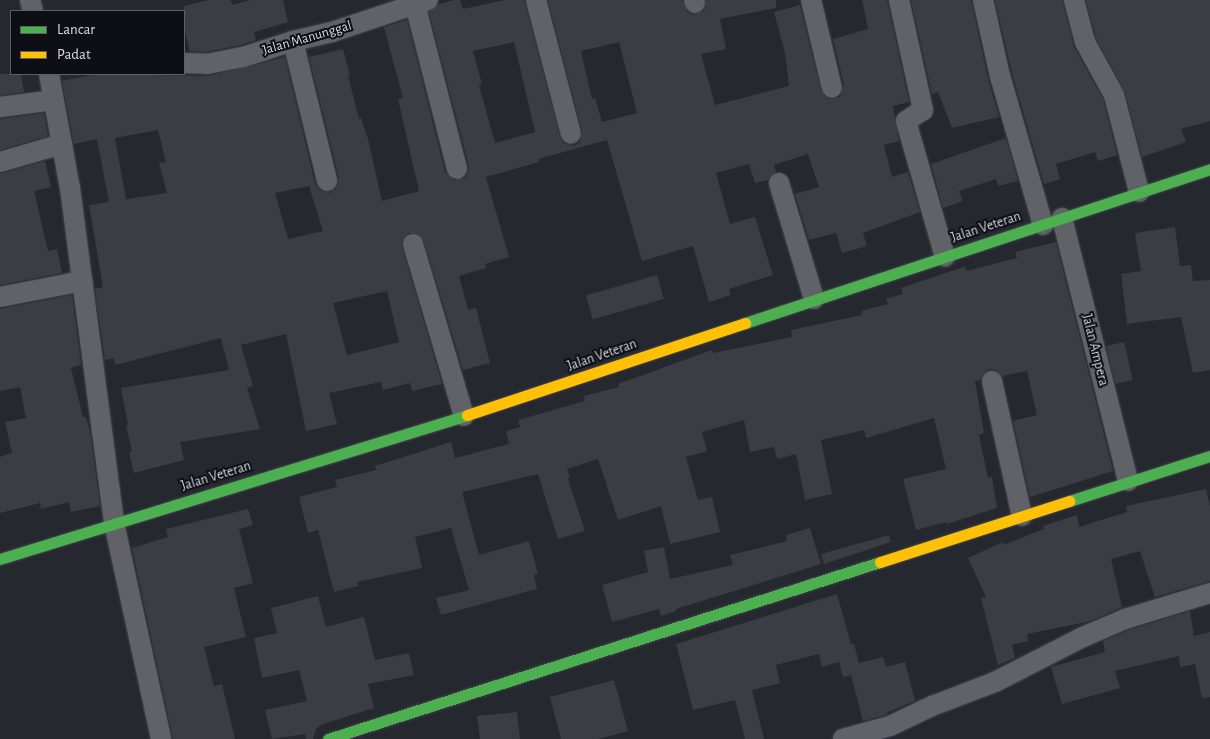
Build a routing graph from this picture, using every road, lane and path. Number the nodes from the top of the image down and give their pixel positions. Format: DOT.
graph roads {
  1 [pos="536,0"];
  2 [pos="811,0"];
  3 [pos="899,0"];
  4 [pos="984,0"];
  5 [pos="1074,0"];
  6 [pos="421,2"];
  7 [pos="386,6"];
  8 [pos="293,40"];
  9 [pos="185,63"];
  10 [pos="53,75"];
  11 [pos="832,88"];
  12 [pos="54,100"];
  13 [pos="0,107"];
  14 [pos="571,134"];
  15 [pos="62,144"];
  16 [pos="0,162"];
  17 [pos="458,169"];
  18 [pos="1210,169"];
  19 [pos="327,181"];
  20 [pos="779,183"];
  21 [pos="1139,192"];
  22 [pos="1062,218"];
  23 [pos="1043,225"];
  24 [pos="413,244"];
  25 [pos="945,257"];
  26 [pos="82,281"];
  27 [pos="0,297"];
  28 [pos="814,299"];
  29 [pos="992,381"];
  30 [pos="464,416"];
  31 [pos="1209,459"];
  32 [pos="1128,481"];
  33 [pos="1022,516"];
  34 [pos="114,522"];
  35 [pos="0,560"];
  36 [pos="1210,593"];
  37 [pos="160,739"];
  38 [pos="328,739"];
  39 [pos="843,739"];
  1 -- 14 [label="street"];
  2 -- 11 [label="street"];
  3 -- 25 [label="street"];
  4 -- 23 [label="street"];
  5 -- 21 [label="street"];
  6 -- 7 [label="street, Jalan Manunggal"];
  6 -- 17 [label="street"];
  7 -- 8 [label="street, Jalan Manunggal"];
  8 -- 9 [label="street, Jalan Manunggal"];
  8 -- 19 [label="street"];
  10 -- 12 [label="street"];
  12 -- 13 [label="street"];
  12 -- 15 [label="street"];
  15 -- 16 [label="street"];
  15 -- 26 [label="street"];
  18 -- 21 [label="main road, Jalan Veteran"];
  20 -- 28 [label="street"];
  21 -- 22 [label="main road, Jalan Veteran"];
  22 -- 23 [label="main road, Jalan Veteran"];
  22 -- 32 [label="street, Jalan Ampera"];
  23 -- 25 [label="main road, Jalan Veteran"];
  24 -- 30 [label="street"];
  25 -- 28 [label="main road, Jalan Veteran"];
  26 -- 27 [label="street"];
  26 -- 34 [label="street"];
  28 -- 30 [label="main road, Jalan Veteran"];
  29 -- 33 [label="street"];
  30 -- 34 [label="main road, Jalan Veteran"];
  31 -- 32 [label="main road"];
  32 -- 33 [label="main road"];
  33 -- 38 [label="main road"];
  34 -- 35 [label="main road, Jalan Veteran"];
  34 -- 37 [label="street"];
  36 -- 39 [label="street"];
}
